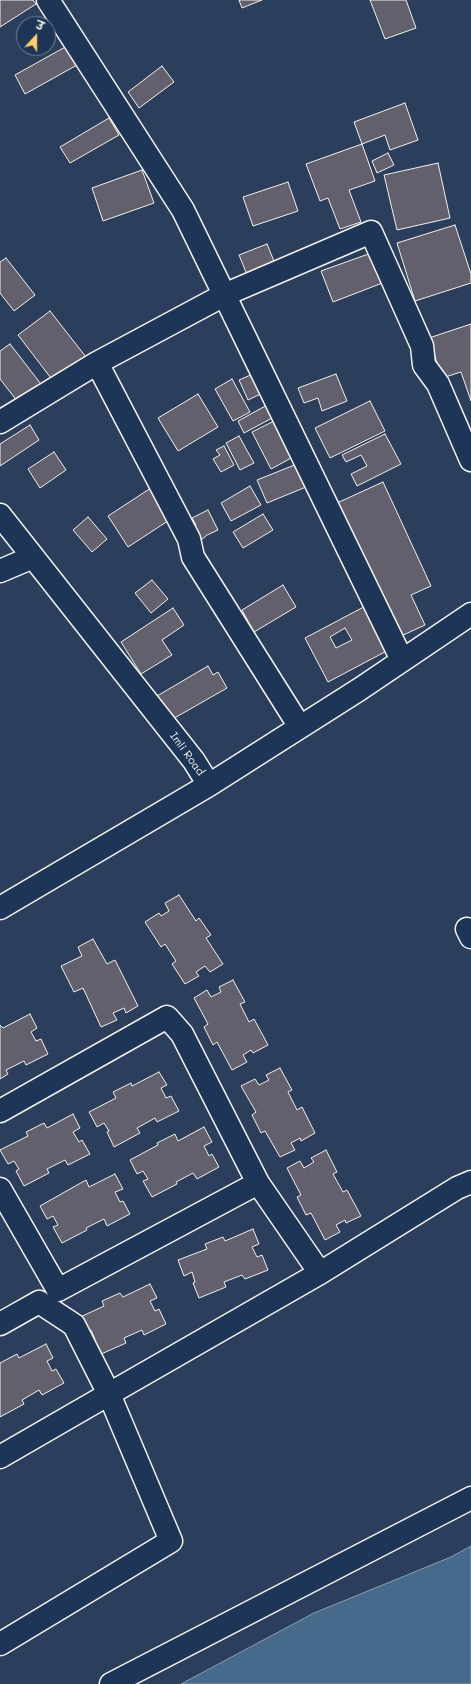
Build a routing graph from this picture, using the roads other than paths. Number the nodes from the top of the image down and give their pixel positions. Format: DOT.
graph roads {
  1 [pos="48,0"];
  2 [pos="224,295"];
  3 [pos="96,363"];
  4 [pos="0,422"];
  5 [pos="471,460"];
  6 [pos="0,515"];
  7 [pos="33,557"];
  8 [pos="0,570"];
  9 [pos="471,614"];
  10 [pos="402,660"];
  11 [pos="300,727"];
  12 [pos="209,785"];
  13 [pos="0,908"];
  14 [pos="0,1111"];
  15 [pos="471,1182"];
  16 [pos="258,1183"];
  17 [pos="0,1189"];
  18 [pos="320,1273"];
  19 [pos="0,1324"];
  20 [pos="109,1394"];
  21 [pos="0,1457"];
  22 [pos="471,1498"];
  23 [pos="0,1644"];
  24 [pos="111,1684"];
  1 -- 2 [label="street"];
  2 -- 3 [label="street"];
  2 -- 5 [label="street"];
  2 -- 10 [label="street"];
  3 -- 4 [label="street"];
  3 -- 11 [label="street"];
  6 -- 7 [label="street, Imli Road"];
  7 -- 8 [label="street"];
  7 -- 12 [label="street, Imli Road"];
  9 -- 10 [label="street, Imli Road"];
  10 -- 11 [label="street, Imli Road"];
  11 -- 12 [label="street, Imli Road"];
  12 -- 13 [label="street"];
  14 -- 16 [label="street"];
  15 -- 18 [label="street"];
  16 -- 17 [label="street"];
  16 -- 18 [label="street"];
  18 -- 20 [label="street"];
  19 -- 20 [label="street"];
  20 -- 21 [label="street"];
  20 -- 23 [label="street"];
  22 -- 24 [label="street"];
}
